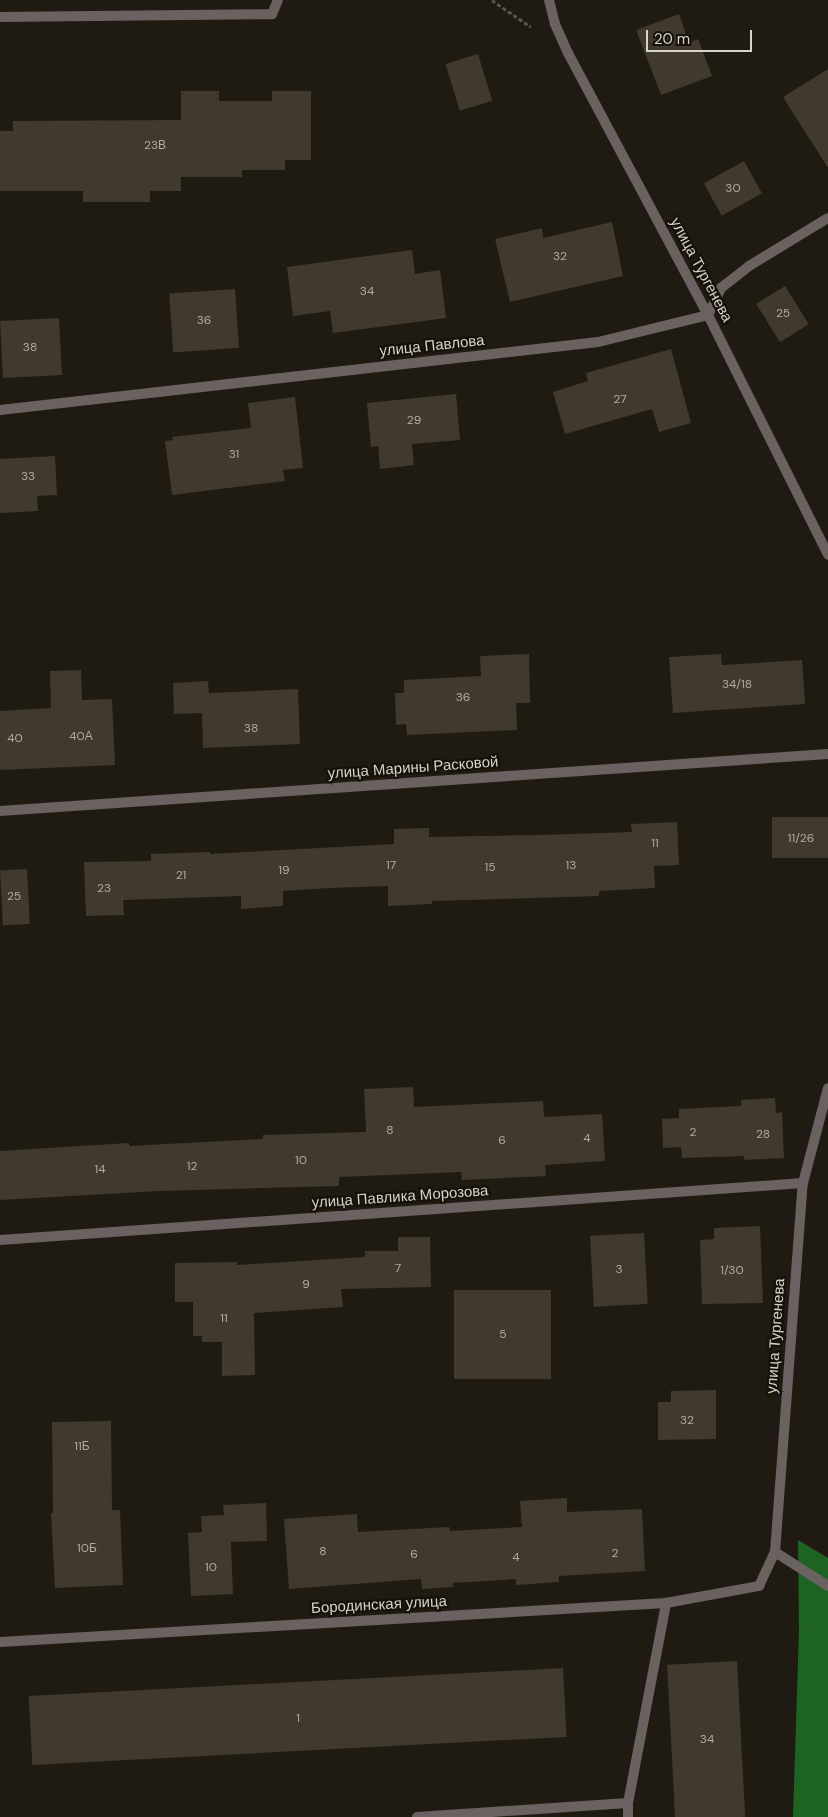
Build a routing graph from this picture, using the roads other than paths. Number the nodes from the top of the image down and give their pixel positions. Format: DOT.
graph roads {
  1 [pos="278,0"];
  2 [pos="549,0"];
  3 [pos="0,17"];
  4 [pos="828,218"];
  5 [pos="708,315"];
  6 [pos="0,410"];
  7 [pos="828,555"];
  8 [pos="828,754"];
  9 [pos="0,811"];
  10 [pos="828,1088"];
  11 [pos="803,1183"];
  12 [pos="0,1240"];
  13 [pos="774,1552"];
  14 [pos="759,1586"];
  15 [pos="828,1586"];
  16 [pos="666,1603"];
  17 [pos="0,1642"];
  18 [pos="628,1803"];
  19 [pos="417,1817"];
  20 [pos="628,1817"];
  1 -- 3 [label="street"];
  2 -- 5 [label="street, улица Тургенева"];
  4 -- 5 [label="street"];
  5 -- 6 [label="street, улица Павлова"];
  5 -- 7 [label="street, улица Тургенева"];
  8 -- 9 [label="street, улица Марины Расковой"];
  10 -- 11 [label="street, улица Тургенева"];
  11 -- 12 [label="street, улица Павлика Морозова"];
  11 -- 13 [label="street, улица Тургенева"];
  13 -- 14 [label="street, улица Тургенева"];
  13 -- 15 [label="street"];
  14 -- 16 [label="street, Бородинская улица"];
  16 -- 17 [label="street, Бородинская улица"];
  16 -- 18 [label="street"];
  18 -- 19 [label="street"];
  18 -- 20 [label="street"];
}
